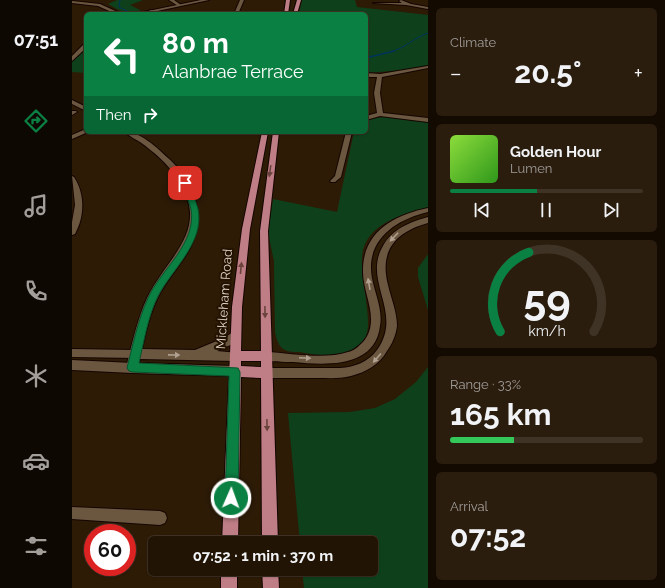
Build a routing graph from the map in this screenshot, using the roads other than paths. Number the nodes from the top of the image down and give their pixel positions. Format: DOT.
graph roads {
  1 [pos="171,0"];
  2 [pos="207,0"];
  3 [pos="242,0"];
  4 [pos="400,0"];
  5 [pos="287,1"];
  6 [pos="72,2"];
  7 [pos="299,2"];
  8 [pos="375,3"];
  9 [pos="405,4"];
  10 [pos="179,5"];
  11 [pos="428,8"];
  12 [pos="150,11"];
  13 [pos="286,11"];
  14 [pos="113,12"];
  15 [pos="146,12"];
  16 [pos="237,12"];
  17 [pos="296,12"];
  18 [pos="84,47"];
  19 [pos="72,59"];
  20 [pos="425,68"];
  21 [pos="428,72"];
  22 [pos="368,75"];
  23 [pos="380,76"];
  24 [pos="72,102"];
  25 [pos="84,108"];
  26 [pos="380,114"];
  27 [pos="368,117"];
  28 [pos="428,120"];
  29 [pos="84,132"];
  30 [pos="131,134"];
  31 [pos="265,134"];
  32 [pos="276,134"];
  33 [pos="349,134"];
  34 [pos="72,137"];
  35 [pos="72,178"];
  36 [pos="333,181"];
  37 [pos="428,210"];
  38 [pos="428,220"];
  39 [pos="72,232"];
  40 [pos="236,335"];
  41 [pos="72,353"];
  42 [pos="135,354"];
  43 [pos="191,355"];
  44 [pos="235,356"];
  45 [pos="266,356"];
  46 [pos="72,365"];
  47 [pos="132,368"];
  48 [pos="234,372"];
  49 [pos="266,373"];
  50 [pos="72,513"];
  51 [pos="160,518"];
  52 [pos="230,536"];
  53 [pos="270,536"];
  54 [pos="229,576"];
  55 [pos="270,576"];
  56 [pos="229,588"];
  57 [pos="271,588"];
  1 -- 10 [label="street"];
  2 -- 10 [label="street"];
  3 -- 16 [label="street"];
  4 -- 9 [label="street"];
  5 -- 7 [label="main road"];
  5 -- 13 [label="main road"];
  6 -- 14 [label="street"];
  7 -- 13 [label="main road"];
  7 -- 17 [label="main road"];
  8 -- 9 [label="street"];
  9 -- 11 [label="street"];
  10 -- 12 [label="street"];
  12 -- 15 [label="street"];
  18 -- 19 [label="street"];
  20 -- 21 [label="street"];
  20 -- 23 [label="street"];
  22 -- 23 [label="street"];
  23 -- 26 [label="street"];
  24 -- 25 [label="street"];
  26 -- 27 [label="street"];
  26 -- 28 [label="street"];
  29 -- 34 [label="street"];
  30 -- 42 [label="street"];
  40 -- 31 [label="main road, Mickleham Road, one-way"];
  32 -- 45 [label="main road, one-way"];
  33 -- 36 [label="street"];
  35 -- 39 [label="street"];
  45 -- 37 [label="street, one-way"];
  38 -- 49 [label="street, one-way"];
  40 -- 43 [label="street"];
  40 -- 44 [label="main road, Mickleham Road"];
  41 -- 42 [label="street"];
  42 -- 43 [label="street, one-way"];
  42 -- 47 [label="street"];
  43 -- 44 [label="street"];
  44 -- 45 [label="main road"];
  44 -- 48 [label="main road, Mickleham Road"];
  45 -- 49 [label="main road"];
  46 -- 47 [label="street"];
  47 -- 48 [label="street"];
  48 -- 49 [label="main road"];
  48 -- 52 [label="main road, Mickleham Road"];
  49 -- 53 [label="main road, one-way"];
  50 -- 51 [label="street"];
  54 -- 56 [label="main road"];
  55 -- 57 [label="main road"];
}
